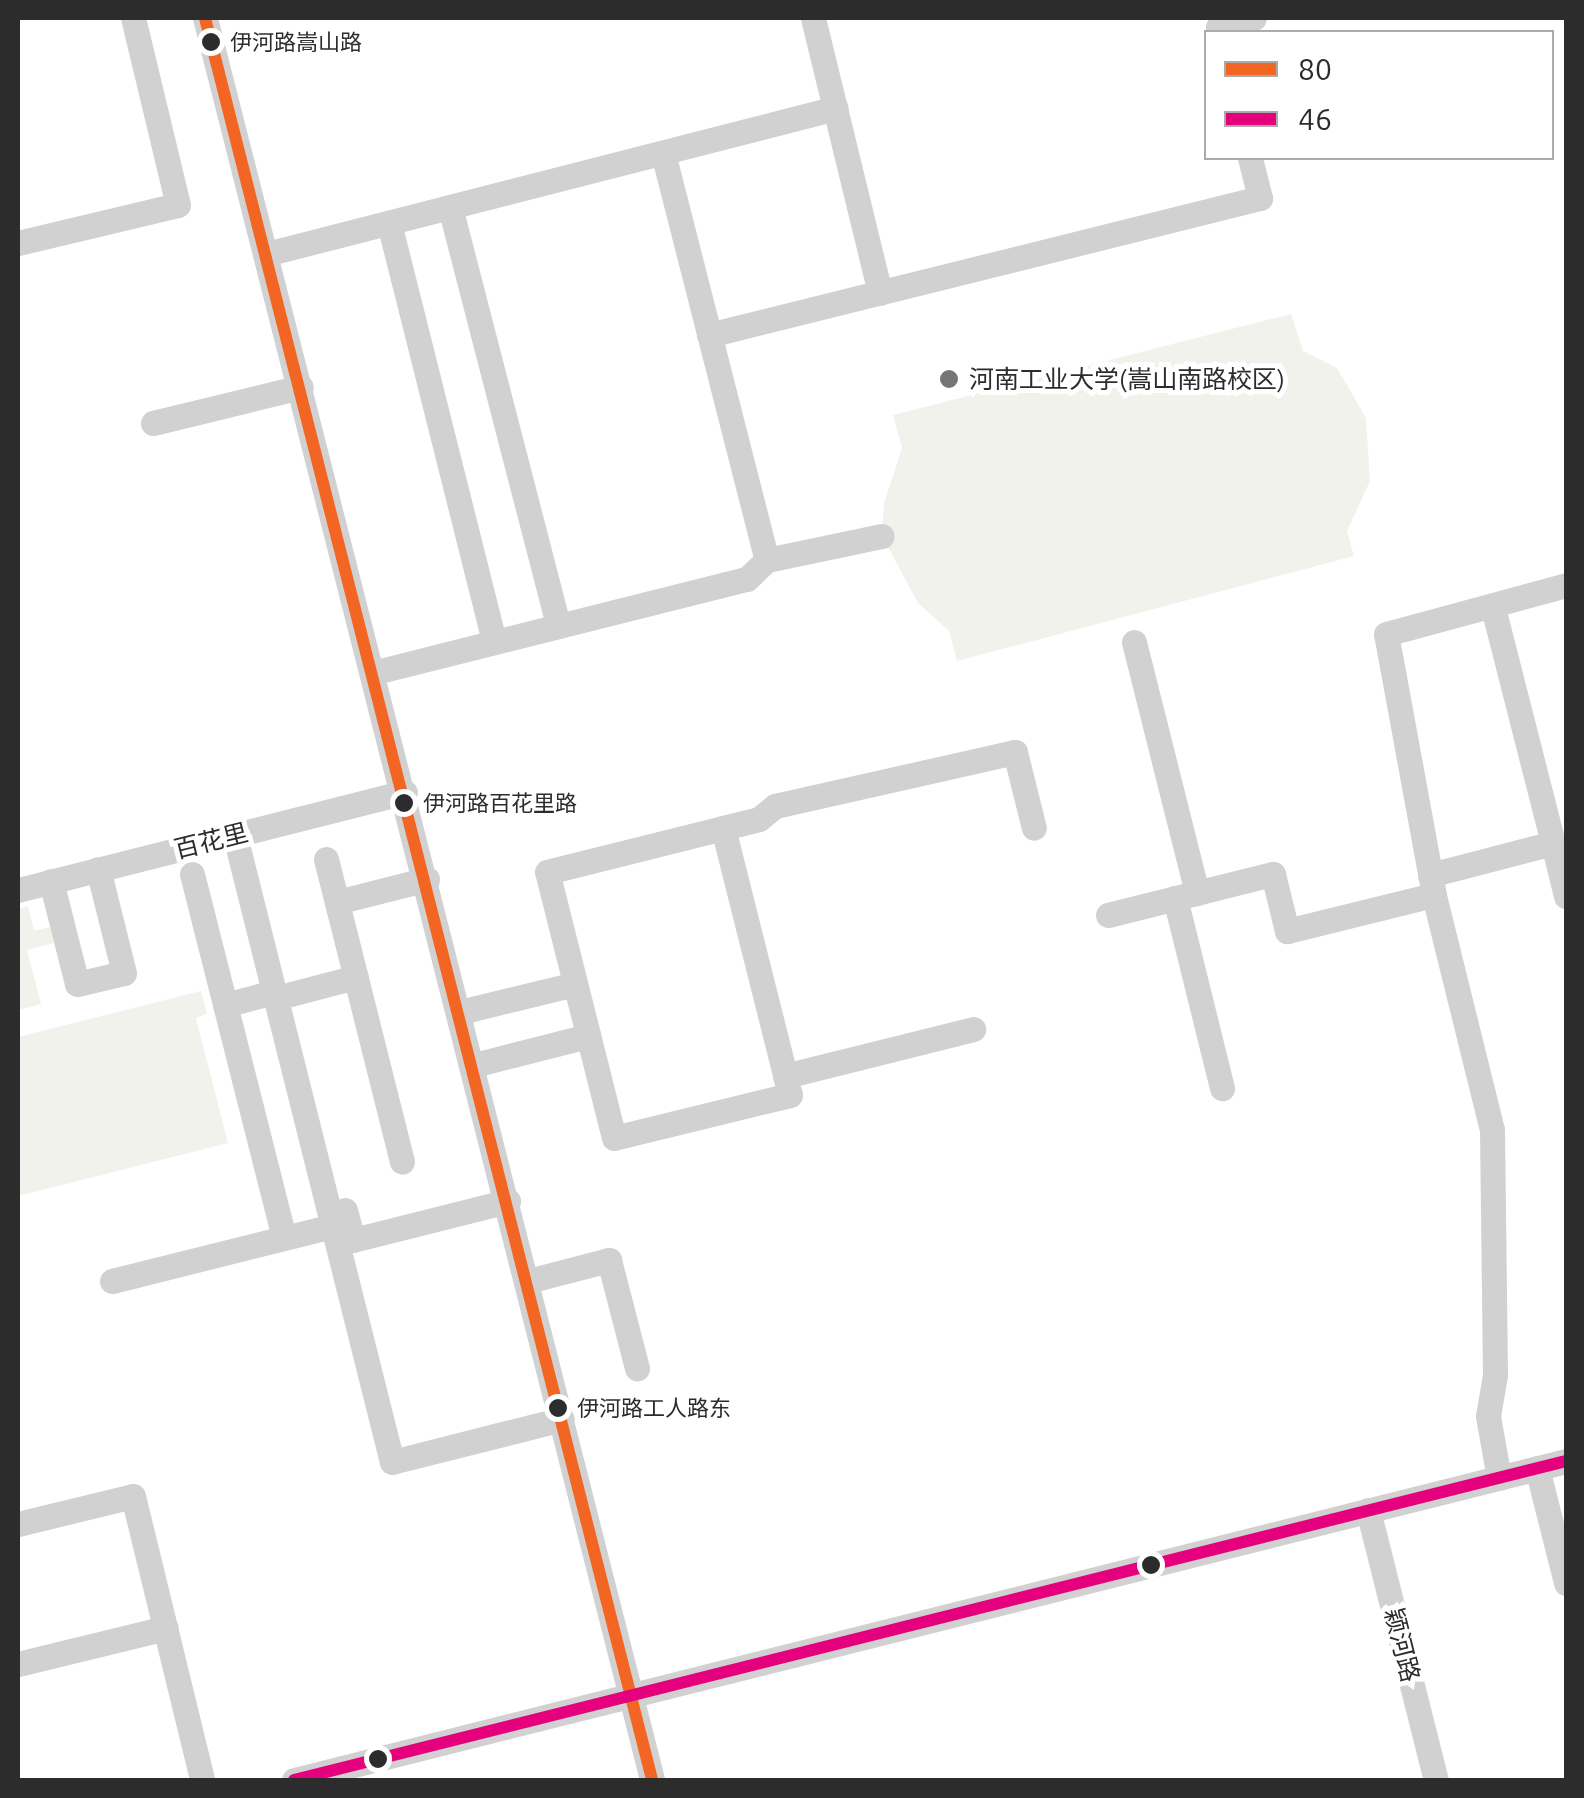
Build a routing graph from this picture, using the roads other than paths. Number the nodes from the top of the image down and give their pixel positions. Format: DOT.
graph roads {
  1 [pos="133,18"];
  2 [pos="205,18"];
  3 [pos="814,18"];
  4 [pos="1254,18"];
  5 [pos="1218,26"];
  6 [pos="836,108"];
  7 [pos="663,153"];
  8 [pos="1250,160"];
  9 [pos="450,207"];
  10 [pos="389,223"];
  11 [pos="18,243"];
  12 [pos="266,254"];
  13 [pos="880,292"];
  14 [pos="710,335"];
  15 [pos="301,387"];
  16 [pos="153,423"];
  17 [pos="882,536"];
  18 [pos="767,560"];
  19 [pos="1566,585"];
  20 [pos="1495,615"];
  21 [pos="558,626"];
  22 [pos="494,642"];
  23 [pos="1134,642"];
  24 [pos="376,672"];
  25 [pos="405,792"];
  26 [pos="723,828"];
  27 [pos="1034,828"];
  28 [pos="1552,843"];
  29 [pos="237,844"];
  30 [pos="326,858"];
  31 [pos="98,869"];
  32 [pos="192,874"];
  33 [pos="427,879"];
  34 [pos="51,881"];
  35 [pos="1432,885"];
  36 [pos="18,890"];
  37 [pos="1186,896"];
  38 [pos="1566,896"];
  39 [pos="337,902"];
  40 [pos="271,915"];
  41 [pos="1108,915"];
  42 [pos="356,977"];
  43 [pos="575,984"];
  44 [pos="282,993"];
  45 [pos="225,1005"];
  46 [pos="460,1012"];
  47 [pos="973,1029"];
  48 [pos="588,1036"];
  49 [pos="474,1065"];
  50 [pos="785,1076"];
  51 [pos="1222,1088"];
  52 [pos="402,1162"];
  53 [pos="508,1201"];
  54 [pos="333,1226"];
  55 [pos="284,1238"];
  56 [pos="528,1280"];
  57 [pos="112,1282"];
  58 [pos="636,1368"];
  59 [pos="562,1419"];
  60 [pos="1566,1461"];
  61 [pos="1538,1468"];
  62 [pos="1499,1478"];
  63 [pos="1368,1510"];
  64 [pos="18,1524"];
  65 [pos="1566,1583"];
  66 [pos="166,1628"];
  67 [pos="18,1664"];
  68 [pos="631,1695"];
  69 [pos="202,1780"];
  70 [pos="294,1780"];
  71 [pos="652,1780"];
  72 [pos="1436,1780"];
  1 -- 11 [label="street"];
  2 -- 12 [label="street"];
  3 -- 6 [label="street"];
  4 -- 5 [label="street"];
  6 -- 7 [label="street"];
  6 -- 13 [label="street"];
  7 -- 9 [label="street"];
  7 -- 14 [label="street"];
  8 -- 13 [label="street"];
  9 -- 10 [label="street"];
  9 -- 21 [label="street"];
  10 -- 12 [label="street"];
  10 -- 22 [label="street"];
  12 -- 15 [label="street"];
  13 -- 14 [label="street"];
  14 -- 18 [label="street"];
  15 -- 16 [label="street"];
  15 -- 24 [label="street"];
  17 -- 18 [label="street"];
  18 -- 21 [label="street"];
  19 -- 35 [label="street"];
  20 -- 28 [label="street"];
  21 -- 22 [label="street"];
  22 -- 24 [label="street"];
  23 -- 37 [label="street"];
  24 -- 25 [label="street"];
  25 -- 31 [label="street, 百花里"];
  25 -- 33 [label="street"];
  26 -- 27 [label="street"];
  26 -- 43 [label="street"];
  26 -- 50 [label="street"];
  28 -- 35 [label="street"];
  28 -- 38 [label="street"];
  29 -- 44 [label="street"];
  30 -- 39 [label="street"];
  31 -- 34 [label="street, 百花里"];
  31 -- 34 [label="street"];
  32 -- 45 [label="street"];
  33 -- 39 [label="street"];
  33 -- 46 [label="street"];
  34 -- 36 [label="street, 百花里"];
  35 -- 37 [label="street"];
  35 -- 62 [label="street"];
  37 -- 41 [label="street"];
  37 -- 51 [label="street"];
  39 -- 42 [label="street"];
  40 -- 44 [label="street"];
  42 -- 44 [label="street"];
  42 -- 52 [label="street"];
  43 -- 46 [label="street"];
  43 -- 48 [label="street"];
  44 -- 45 [label="street"];
  44 -- 53 [label="street"];
  44 -- 54 [label="street"];
  45 -- 55 [label="street"];
  46 -- 49 [label="street"];
  47 -- 50 [label="street"];
  48 -- 49 [label="street"];
  48 -- 50 [label="street"];
  49 -- 53 [label="street"];
  53 -- 56 [label="street"];
  54 -- 55 [label="street"];
  54 -- 59 [label="street"];
  55 -- 57 [label="street"];
  56 -- 58 [label="street"];
  56 -- 59 [label="street"];
  59 -- 68 [label="street"];
  60 -- 61 [label="street"];
  61 -- 62 [label="street"];
  61 -- 65 [label="street"];
  62 -- 63 [label="street"];
  63 -- 68 [label="street"];
  63 -- 72 [label="street, 颖河路"];
  64 -- 66 [label="street"];
  66 -- 67 [label="street"];
  66 -- 69 [label="street"];
  68 -- 70 [label="street"];
  68 -- 71 [label="street"];
}
